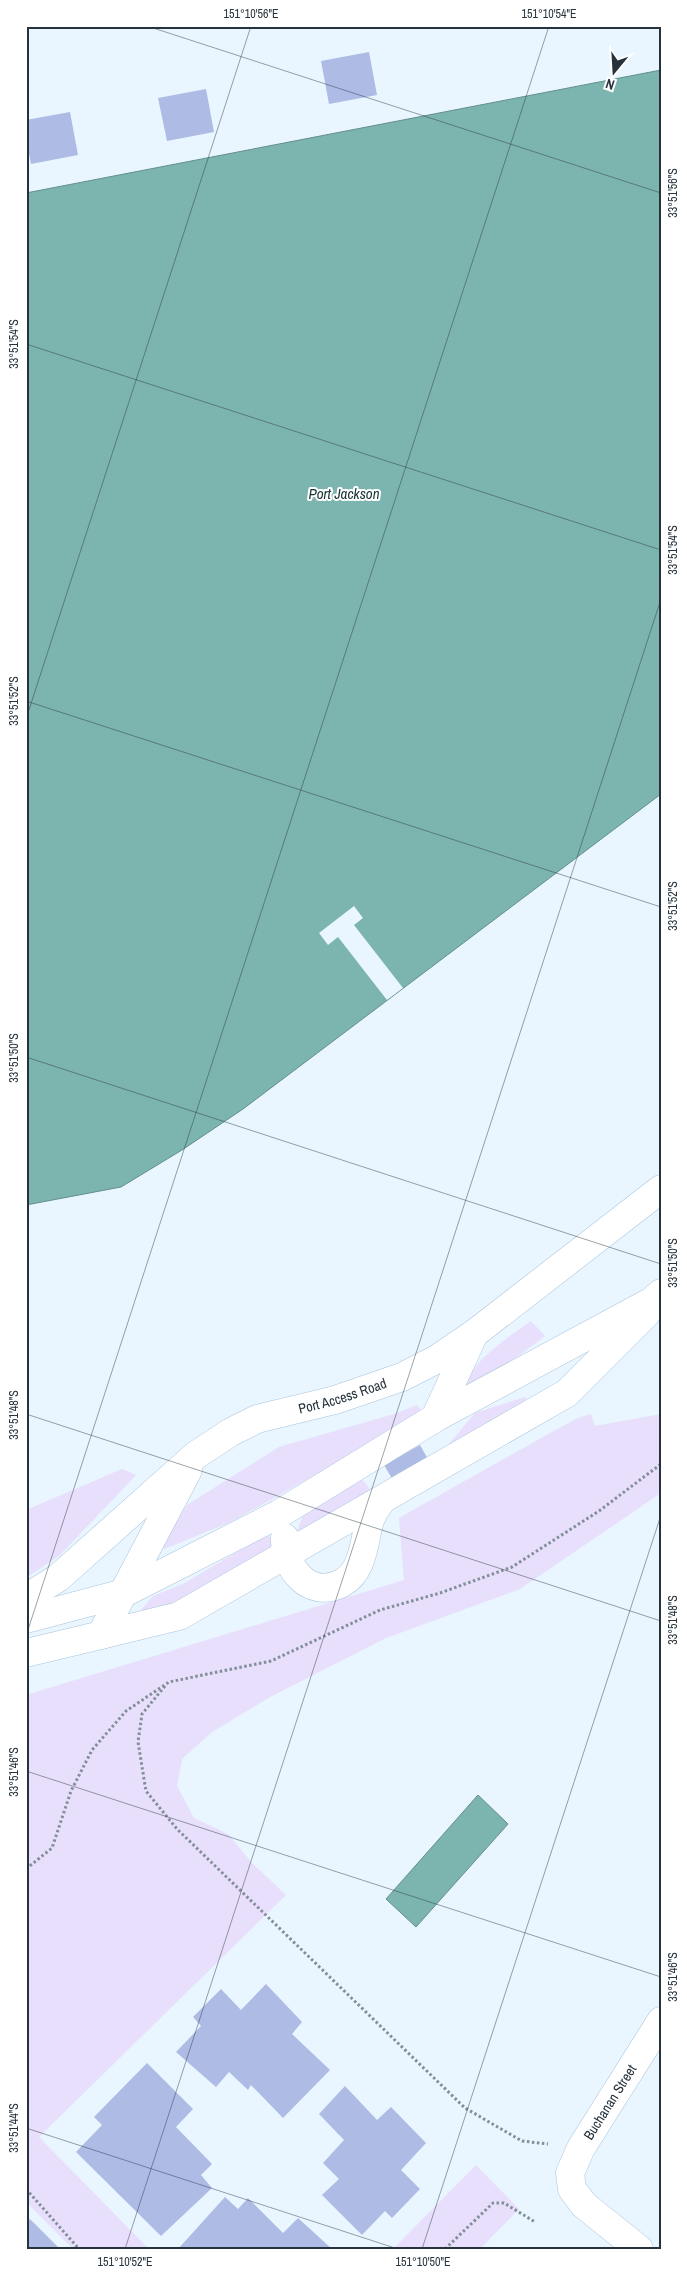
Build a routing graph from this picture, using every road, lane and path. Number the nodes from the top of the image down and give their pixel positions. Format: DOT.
graph roads {
  1 [pos="661,1189"];
  2 [pos="661,1293"];
  3 [pos="661,1298"];
  4 [pos="475,1333"];
  5 [pos="435,1418"];
  6 [pos="196,1456"];
  7 [pos="661,1464"];
  8 [pos="382,1500"];
  9 [pos="293,1505"];
  10 [pos="286,1555"];
  11 [pos="124,1593"];
  12 [pos="26,1598"];
  13 [pos="26,1619"];
  14 [pos="101,1636"];
  15 [pos="26,1653"];
  16 [pos="169,1682"];
  17 [pos="26,1869"];
  18 [pos="661,2021"];
  19 [pos="581,2148"];
  20 [pos="26,2189"];
  21 [pos="535,2222"];
  22 [pos="79,2249"];
  23 [pos="446,2249"];
  24 [pos="638,2249"];
  1 -- 4 [label="street, Port Access Road"];
  2 -- 5 [label="street"];
  3 -- 8 [label="street"];
  4 -- 5 [label="street"];
  4 -- 6 [label="street, Port Access Road"];
  5 -- 9 [label="street"];
  6 -- 11 [label="street"];
  6 -- 12 [label="street, Port Access Road"];
  7 -- 16 [label="path"];
  8 -- 10 [label="street"];
  8 -- 10 [label="street"];
  9 -- 10 [label="street"];
  9 -- 11 [label="street"];
  10 -- 14 [label="street"];
  11 -- 13 [label="street"];
  11 -- 14 [label="street"];
  14 -- 15 [label="street"];
  16 -- 17 [label="path"];
  16 -- 19 [label="path"];
  18 -- 19 [label="street, Buchanan Street"];
  19 -- 24 [label="street, Buchanan Street"];
  20 -- 22 [label="path"];
  21 -- 23 [label="path"];
}
